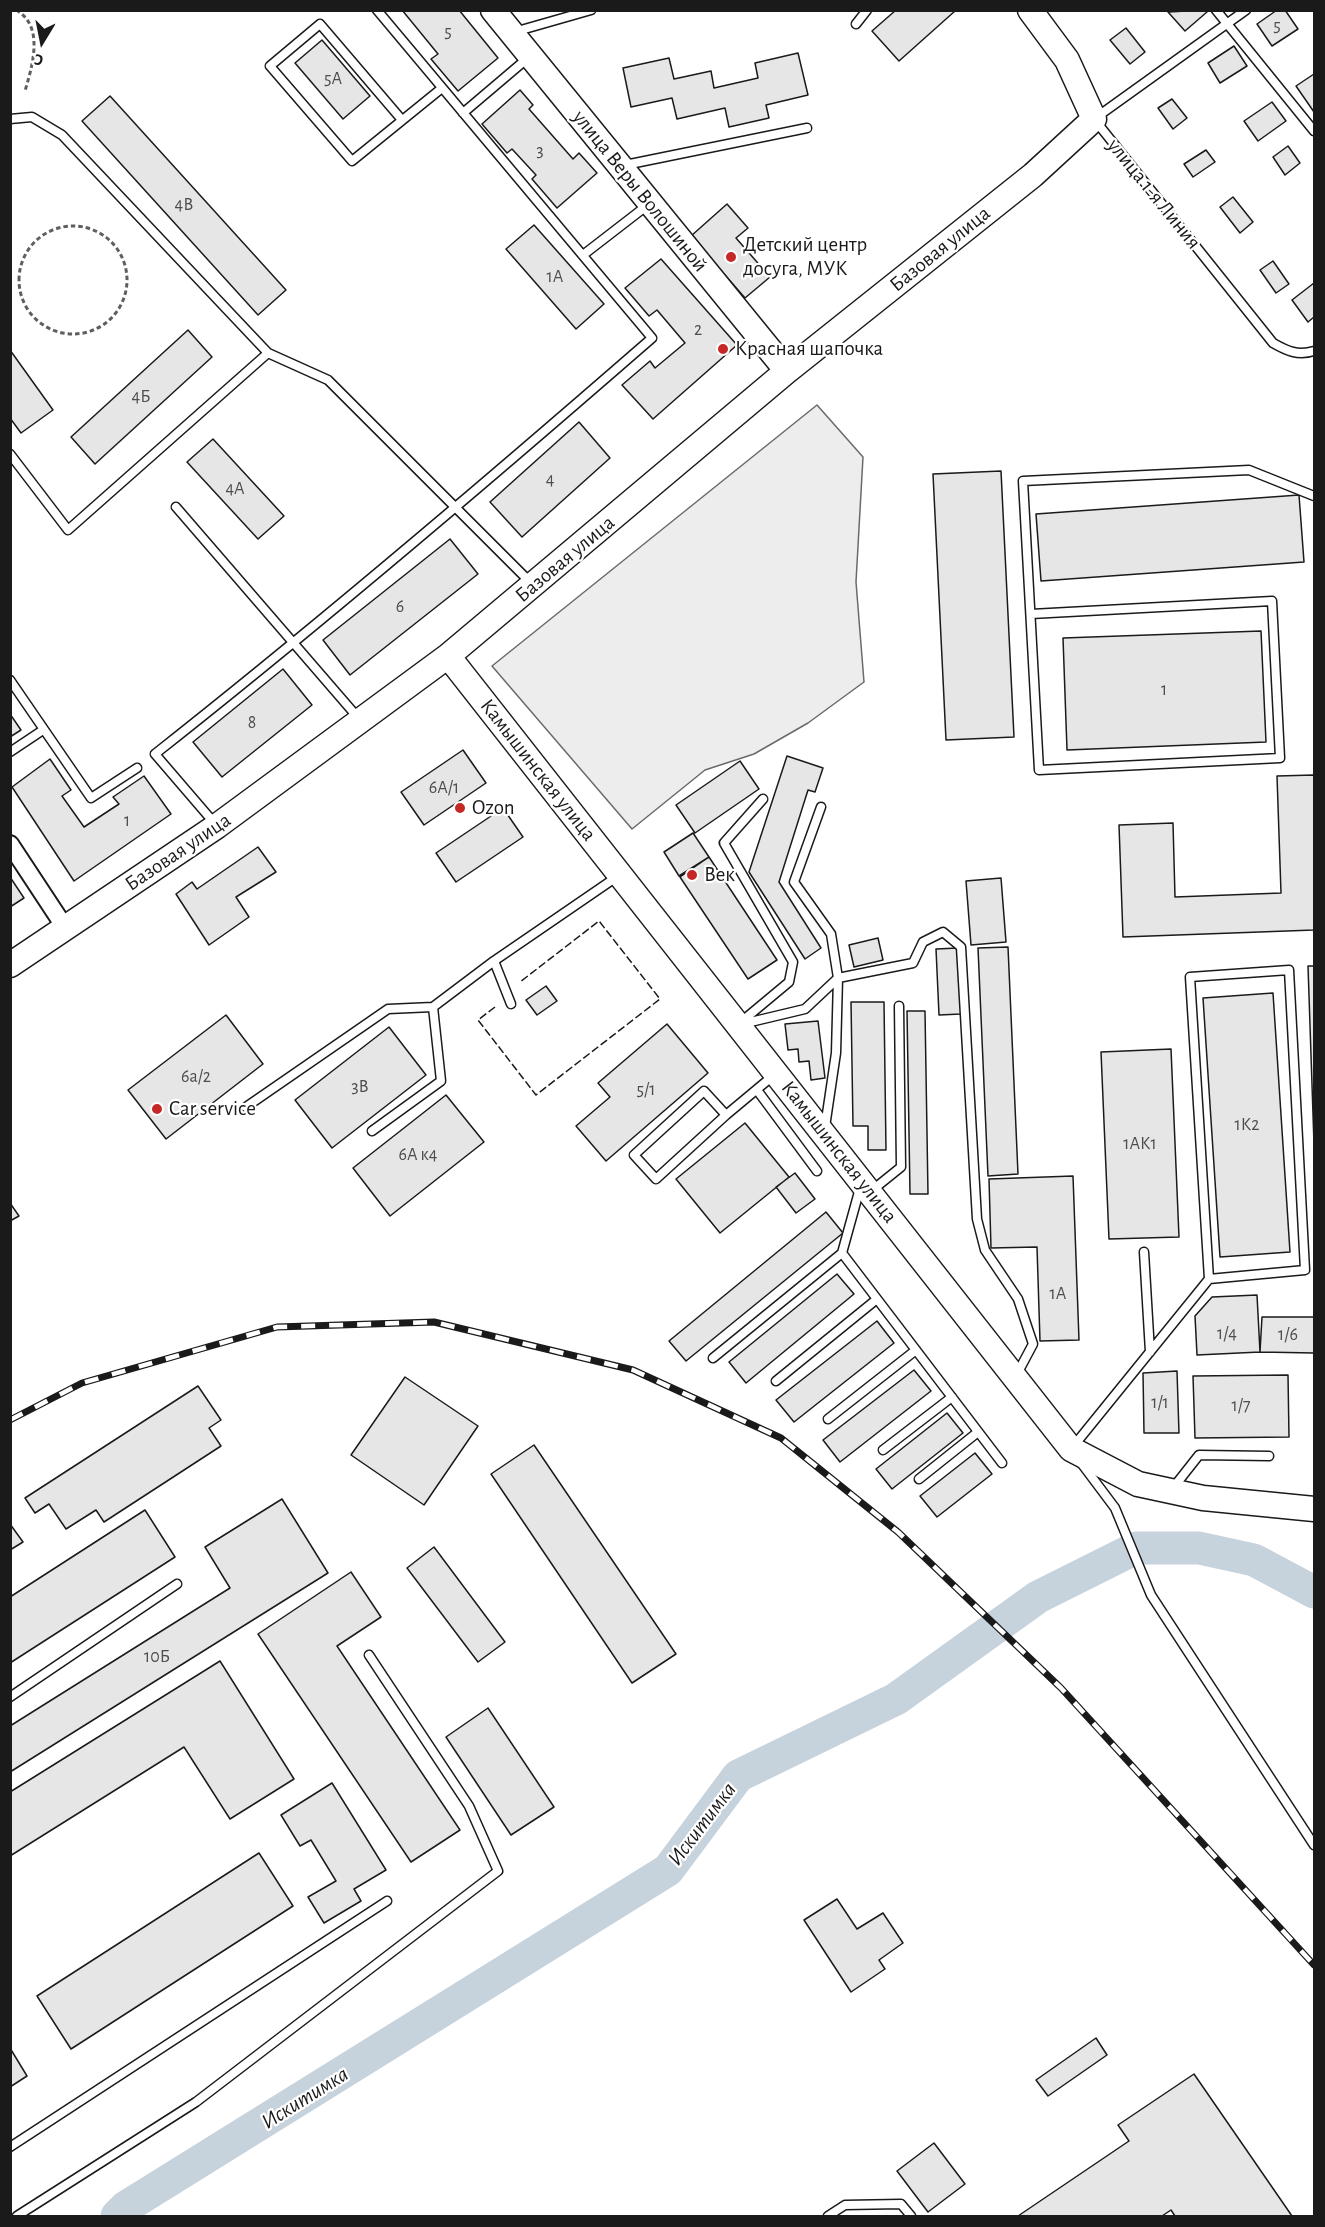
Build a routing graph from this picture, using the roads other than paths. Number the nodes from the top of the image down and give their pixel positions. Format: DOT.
graph roads {
  1 [pos="377,10"];
  2 [pos="493,10"];
  3 [pos="591,10"];
  4 [pos="867,10"];
  5 [pos="1030,10"];
  6 [pos="1216,10"];
  7 [pos="1246,10"];
  8 [pos="856,24"];
  9 [pos="1226,25"];
  10 [pos="511,33"];
  11 [pos="530,56"];
  12 [pos="442,88"];
  13 [pos="464,113"];
  14 [pos="1094,118"];
  15 [pos="10,119"];
  16 [pos="402,120"];
  17 [pos="807,128"];
  18 [pos="1314,131"];
  19 [pos="620,166"];
  20 [pos="650,203"];
  21 [pos="583,255"];
  22 [pos="1314,351"];
  23 [pos="268,353"];
  24 [pos="787,371"];
  25 [pos="10,454"];
  26 [pos="1314,496"];
  27 [pos="176,507"];
  28 [pos="458,508"];
  29 [pos="533,586"];
  30 [pos="1031,614"];
  31 [pos="295,644"];
  32 [pos="448,656"];
  33 [pos="10,680"];
  34 [pos="361,722"];
  35 [pos="44,730"];
  36 [pos="10,752"];
  37 [pos="137,768"];
  38 [pos="764,799"];
  39 [pos="821,807"];
  40 [pos="217,826"];
  41 [pos="10,844"];
  42 [pos="621,874"];
  43 [pos="66,929"];
  44 [pos="494,961"];
  45 [pos="10,965"];
  46 [pos="838,978"];
  47 [pos="511,1004"];
  48 [pos="899,1006"];
  49 [pos="433,1007"];
  50 [pos="739,1024"];
  51 [pos="777,1073"];
  52 [pos="756,1090"];
  53 [pos="246,1107"];
  54 [pos="726,1115"];
  55 [pos="372,1131"];
  56 [pos="824,1133"];
  57 [pos="817,1171"];
  58 [pos="866,1187"];
  59 [pos="1144,1252"];
  60 [pos="842,1253"];
  61 [pos="1209,1279"];
  62 [pos="877,1299"];
  63 [pos="916,1350"];
  64 [pos="1150,1352"];
  65 [pos="713,1358"];
  66 [pos="1015,1378"];
  67 [pos="776,1381"];
  68 [pos="952,1397"];
  69 [pos="828,1419"];
  70 [pos="978,1432"];
  71 [pos="1071,1449"];
  72 [pos="883,1450"];
  73 [pos="1269,1456"];
  74 [pos="1002,1463"];
  75 [pos="918,1479"];
  76 [pos="1171,1491"];
  77 [pos="1314,1509"];
  78 [pos="177,1584"];
  79 [pos="369,1655"];
  80 [pos="10,1697"];
  81 [pos="1314,1845"];
  82 [pos="387,1901"];
  83 [pos="10,2147"];
  84 [pos="17,2217"];
  85 [pos="828,2217"];
  86 [pos="911,2217"];
  1 -- 12 [label="lane"];
  2 -- 10 [label="street, улица Веры Волошиной"];
  3 -- 10 [label="lane"];
  4 -- 8 [label="lane"];
  5 -- 14 [label="street, улица 1-я Линия"];
  6 -- 9 [label="lane"];
  7 -- 9 [label="lane"];
  9 -- 14 [label="lane"];
  9 -- 18 [label="lane"];
  10 -- 11 [label="street, улица Веры Волошиной"];
  11 -- 13 [label="lane"];
  11 -- 19 [label="street, улица Веры Волошиной"];
  12 -- 13 [label="lane"];
  12 -- 16 [label="lane"];
  13 -- 21 [label="lane"];
  14 -- 22 [label="lane, улица 1-я Линия"];
  14 -- 24 [label="street, Базовая улица"];
  15 -- 23 [label="lane"];
  16 -- 16 [label="lane"];
  17 -- 19 [label="lane"];
  19 -- 20 [label="street, улица Веры Волошиной"];
  20 -- 21 [label="lane"];
  20 -- 24 [label="street, улица Веры Волошиной"];
  21 -- 28 [label="lane"];
  23 -- 25 [label="lane"];
  23 -- 28 [label="lane"];
  24 -- 29 [label="street, Базовая улица"];
  26 -- 30 [label="lane"];
  27 -- 31 [label="lane"];
  28 -- 29 [label="lane"];
  28 -- 31 [label="lane"];
  29 -- 32 [label="street, Базовая улица"];
  30 -- 30 [label="lane"];
  31 -- 34 [label="lane"];
  31 -- 40 [label="lane"];
  32 -- 34 [label="street, Базовая улица"];
  32 -- 42 [label="street, Камышинская улица"];
  33 -- 35 [label="lane"];
  34 -- 40 [label="street, Базовая улица"];
  35 -- 36 [label="lane"];
  35 -- 37 [label="lane"];
  38 -- 50 [label="lane"];
  39 -- 46 [label="lane"];
  40 -- 43 [label="street, Базовая улица"];
  41 -- 43 [label="street"];
  42 -- 44 [label="lane"];
  42 -- 50 [label="street, Камышинская улица"];
  43 -- 45 [label="street, Базовая улица"];
  44 -- 47 [label="lane"];
  44 -- 49 [label="lane"];
  46 -- 50 [label="lane"];
  46 -- 56 [label="lane"];
  46 -- 66 [label="lane"];
  48 -- 58 [label="lane"];
  49 -- 53 [label="lane"];
  49 -- 55 [label="lane"];
  50 -- 51 [label="street, Камышинская улица"];
  51 -- 52 [label="lane"];
  51 -- 56 [label="street, Камышинская улица"];
  52 -- 54 [label="lane"];
  52 -- 57 [label="lane"];
  54 -- 54 [label="lane"];
  56 -- 58 [label="street, Камышинская улица"];
  58 -- 60 [label="lane"];
  58 -- 66 [label="street, Камышинская улица"];
  59 -- 64 [label="lane"];
  60 -- 62 [label="lane"];
  60 -- 65 [label="lane"];
  61 -- 61 [label="lane"];
  61 -- 64 [label="lane"];
  62 -- 63 [label="lane"];
  62 -- 67 [label="lane"];
  63 -- 68 [label="lane"];
  63 -- 69 [label="lane"];
  64 -- 71 [label="lane"];
  66 -- 71 [label="street, Камышинская улица"];
  68 -- 70 [label="lane"];
  68 -- 72 [label="lane"];
  70 -- 74 [label="lane"];
  70 -- 75 [label="lane"];
  71 -- 76 [label="street, Камышинская улица"];
  71 -- 81 [label="lane"];
  73 -- 76 [label="lane"];
  76 -- 77 [label="street, Камышинская улица"];
  78 -- 80 [label="lane"];
  79 -- 84 [label="lane"];
  82 -- 83 [label="lane"];
  85 -- 86 [label="lane"];
}
